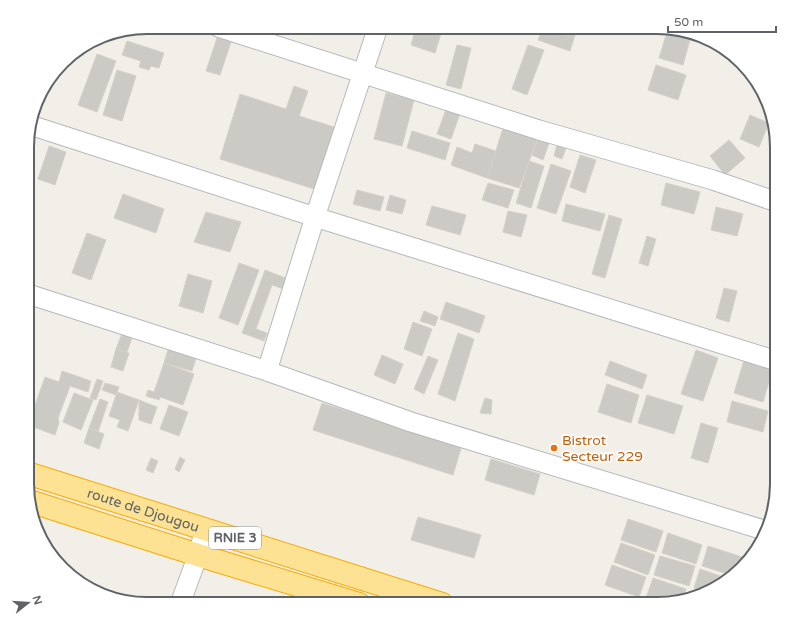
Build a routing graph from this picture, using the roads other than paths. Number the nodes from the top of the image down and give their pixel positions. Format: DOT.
graph roads {
  1 [pos="240,34"];
  2 [pos="376,34"];
  3 [pos="363,74"];
  4 [pos="36,127"];
  5 [pos="770,200"];
  6 [pos="315,217"];
  7 [pos="34,296"];
  8 [pos="770,359"];
  9 [pos="267,371"];
  10 [pos="34,475"];
  11 [pos="36,503"];
  12 [pos="205,529"];
  13 [pos="760,529"];
  14 [pos="198,555"];
  15 [pos="183,597"];
  16 [pos="336,597"];
  17 [pos="420,597"];
  1 -- 3 [label="street"];
  2 -- 3 [label="street"];
  3 -- 5 [label="street"];
  3 -- 6 [label="street"];
  4 -- 6 [label="street"];
  6 -- 8 [label="street"];
  6 -- 9 [label="street"];
  7 -- 9 [label="street"];
  9 -- 13 [label="street"];
  10 -- 12 [label="highway, route de Djougou / RNIE 3"];
  11 -- 14 [label="highway, route de Djougou / RNIE 3"];
  12 -- 14 [label="street"];
  12 -- 17 [label="highway, route de Djougou / RNIE 3"];
  14 -- 15 [label="street"];
  14 -- 16 [label="highway, route de Djougou / RNIE 3"];
}
